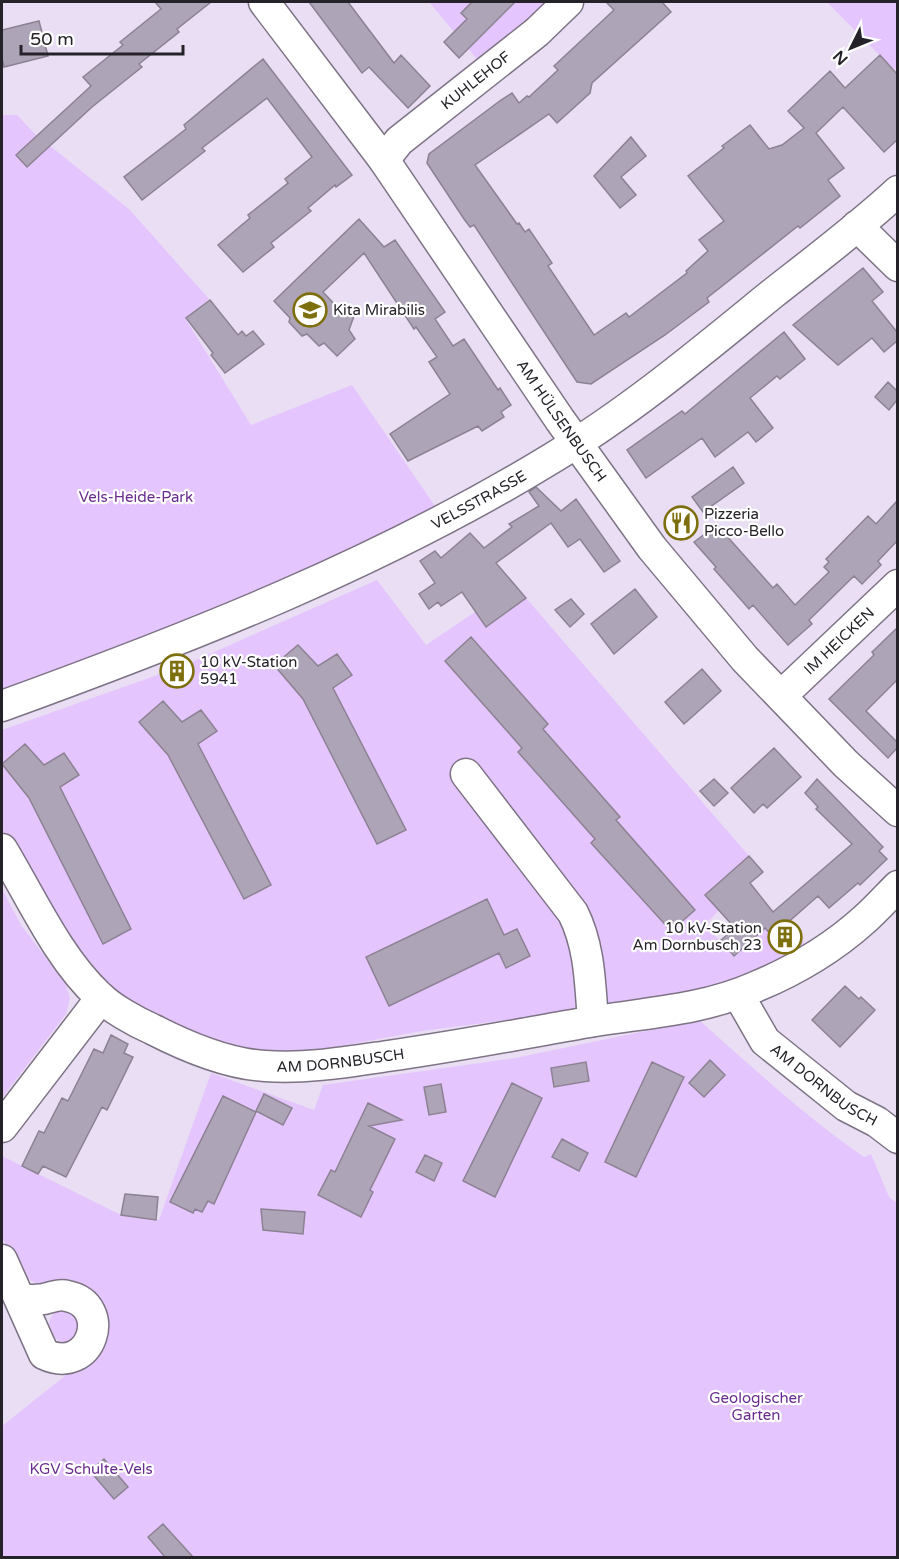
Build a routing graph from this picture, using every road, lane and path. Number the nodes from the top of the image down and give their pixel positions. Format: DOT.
graph roads {
  1 [pos="264,2"];
  2 [pos="568,2"];
  3 [pos="384,160"];
  4 [pos="897,191"];
  5 [pos="857,226"];
  6 [pos="897,266"];
  7 [pos="577,443"];
  8 [pos="897,585"];
  9 [pos="781,696"];
  10 [pos="2,706"];
  11 [pos="466,774"];
  12 [pos="897,811"];
  13 [pos="2,849"];
  14 [pos="897,886"];
  15 [pos="738,994"];
  16 [pos="101,998"];
  17 [pos="593,1021"];
  18 [pos="2,1127"];
  19 [pos="897,1138"];
  20 [pos="2,1260"];
  21 [pos="21,1300"];
  1 -- 3 [label="street, AM HÜLSENBUSCH"];
  2 -- 3 [label="street, KUHLEHOF"];
  3 -- 7 [label="street, AM HÜLSENBUSCH"];
  4 -- 5 [label="street, VELSSTRASSE"];
  5 -- 6 [label="street"];
  5 -- 7 [label="street, VELSSTRASSE"];
  7 -- 9 [label="street, AM HÜLSENBUSCH"];
  7 -- 10 [label="street, VELSSTRASSE"];
  8 -- 9 [label="street, IM HEICKEN"];
  9 -- 12 [label="street, AM HÜLSENBUSCH"];
  11 -- 17 [label="street"];
  13 -- 16 [label="street, AM DORNBUSCH"];
  14 -- 15 [label="street, AM DORNBUSCH"];
  15 -- 17 [label="street, AM DORNBUSCH"];
  15 -- 19 [label="street, AM DORNBUSCH"];
  16 -- 17 [label="street, AM DORNBUSCH"];
  16 -- 18 [label="street"];
  20 -- 21 [label="street"];
}
